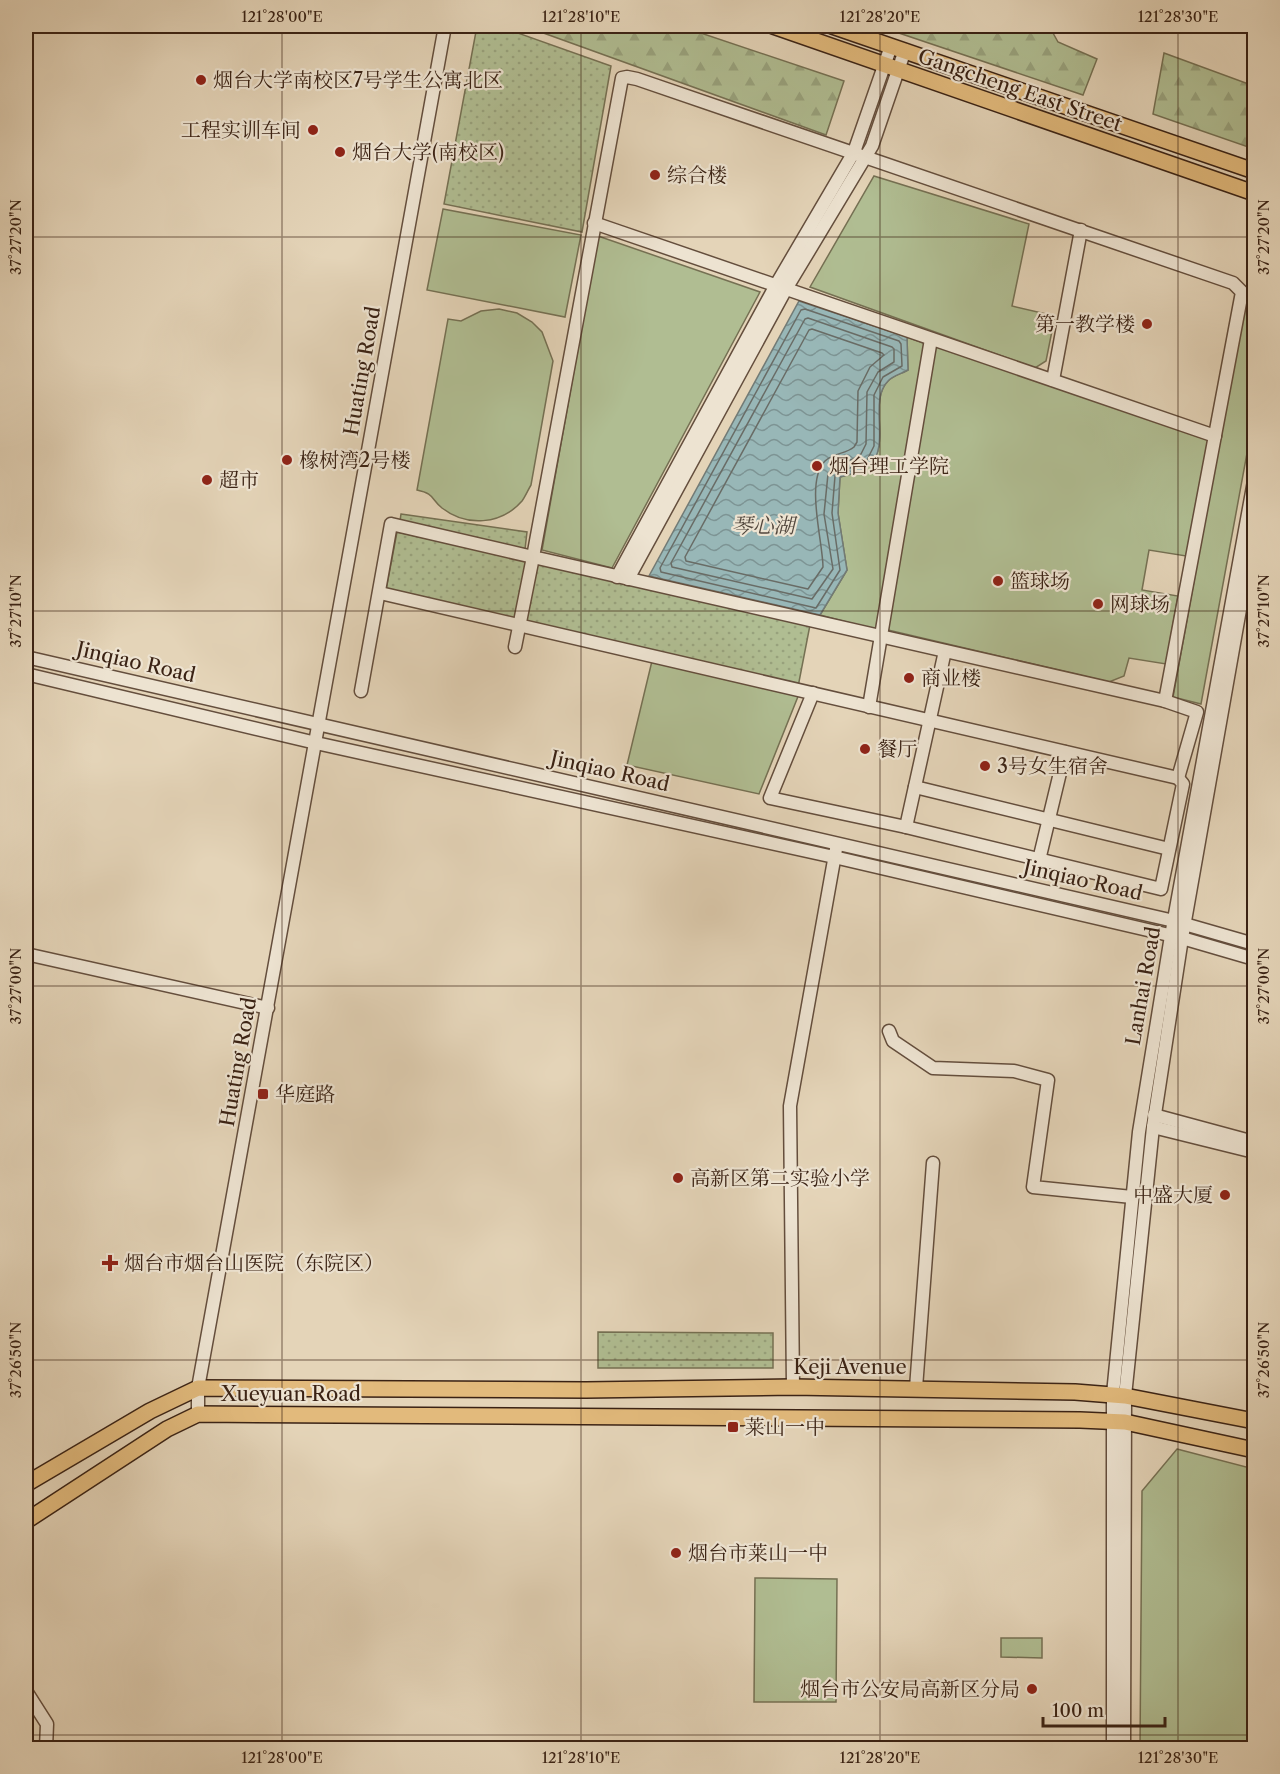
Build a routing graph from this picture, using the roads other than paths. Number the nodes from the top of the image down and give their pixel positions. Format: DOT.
graph roads {
  1 [pos="445,26"];
  2 [pos="773,26"];
  3 [pos="832,26"];
  4 [pos="898,48"];
  5 [pos="891,68"];
  6 [pos="860,154"];
  7 [pos="1254,171"];
  8 [pos="1254,193"];
  9 [pos="594,223"];
  10 [pos="1081,230"];
  11 [pos="781,287"];
  12 [pos="931,339"];
  13 [pos="1053,380"];
  14 [pos="1215,436"];
  15 [pos="1254,481"];
  16 [pos="1254,530"];
  17 [pos="533,557"];
  18 [pos="623,578"];
  19 [pos="380,593"];
  20 [pos="880,636"];
  21 [pos="515,647"];
  22 [pos="945,651"];
  23 [pos="26,657"];
  24 [pos="26,674"];
  25 [pos="361,691"];
  26 [pos="813,693"];
  27 [pos="1165,701"];
  28 [pos="868,707"];
  29 [pos="930,721"];
  30 [pos="319,724"];
  31 [pos="316,743"];
  32 [pos="1065,752"];
  33 [pos="1178,778"];
  34 [pos="915,787"];
  35 [pos="906,827"];
  36 [pos="837,843"];
  37 [pos="1169,849"];
  38 [pos="834,857"];
  39 [pos="1039,860"];
  40 [pos="1179,922"];
  41 [pos="1177,937"];
  42 [pos="1254,944"];
  43 [pos="26,954"];
  44 [pos="1254,959"];
  45 [pos="268,1008"];
  46 [pos="889,1031"];
  47 [pos="1153,1121"];
  48 [pos="1254,1142"];
  49 [pos="1254,1152"];
  50 [pos="933,1163"];
  51 [pos="1132,1197"];
  52 [pos="793,1387"];
  53 [pos="198,1388"];
  54 [pos="916,1388"];
  55 [pos="586,1390"];
  56 [pos="1119,1395"];
  57 [pos="198,1414"];
  58 [pos="586,1416"];
  59 [pos="1119,1421"];
  60 [pos="1254,1421"];
  61 [pos="1254,1450"];
  62 [pos="26,1484"];
  63 [pos="26,1521"];
  64 [pos="26,1691"];
  65 [pos="46,1749"];
  66 [pos="1113,1749"];
  67 [pos="1124,1749"];
  1 -- 30 [label="street, Huating Road"];
  2 -- 5 [label="main road, Gangcheng East Street"];
  3 -- 4 [label="main road, Gangcheng East Street"];
  4 -- 5 [label="street"];
  4 -- 7 [label="main road, Gangcheng East Street"];
  5 -- 6 [label="street"];
  5 -- 8 [label="main road, Gangcheng East Street"];
  6 -- 9 [label="street"];
  6 -- 10 [label="street"];
  6 -- 11 [label="street"];
  9 -- 11 [label="street"];
  9 -- 17 [label="street"];
  10 -- 13 [label="street"];
  10 -- 14 [label="street"];
  11 -- 12 [label="street"];
  11 -- 18 [label="street"];
  12 -- 13 [label="street"];
  12 -- 20 [label="street"];
  13 -- 14 [label="street"];
  14 -- 27 [label="street"];
  15 -- 40 [label="street, Lanhai Road"];
  16 -- 40 [label="street, Lanhai Road"];
  17 -- 18 [label="street"];
  17 -- 19 [label="street"];
  17 -- 21 [label="street"];
  18 -- 20 [label="street"];
  19 -- 25 [label="street"];
  19 -- 26 [label="street"];
  20 -- 22 [label="street"];
  20 -- 28 [label="street"];
  22 -- 27 [label="street"];
  22 -- 29 [label="street"];
  23 -- 30 [label="street, Jinqiao Road"];
  24 -- 31 [label="street, Jinqiao Road"];
  26 -- 28 [label="street"];
  26 -- 35 [label="street"];
  27 -- 33 [label="street"];
  28 -- 29 [label="street"];
  29 -- 32 [label="street"];
  29 -- 34 [label="street"];
  30 -- 31 [label="street, Huating Road"];
  30 -- 36 [label="street, Jinqiao Road"];
  31 -- 38 [label="street, Jinqiao Road"];
  31 -- 45 [label="street, Huating Road"];
  32 -- 33 [label="street"];
  32 -- 39 [label="street"];
  33 -- 37 [label="street"];
  34 -- 35 [label="street"];
  34 -- 37 [label="street"];
  35 -- 39 [label="street"];
  36 -- 38 [label="street"];
  36 -- 40 [label="street, Jinqiao Road"];
  37 -- 39 [label="street"];
  38 -- 41 [label="street, Jinqiao Road"];
  38 -- 52 [label="street"];
  40 -- 41 [label="street, Lanhai Road"];
  40 -- 42 [label="street, Jinqiao Road"];
  41 -- 44 [label="street, Jinqiao Road"];
  41 -- 47 [label="street, Lanhai Road"];
  41 -- 51 [label="street, Lanhai Road"];
  43 -- 45 [label="street"];
  45 -- 53 [label="street, Huating Road"];
  46 -- 51 [label="street"];
  47 -- 48 [label="street"];
  47 -- 49 [label="street"];
  47 -- 56 [label="street, Lanhai Road"];
  50 -- 54 [label="street"];
  51 -- 56 [label="street, Lanhai Road"];
  52 -- 54 [label="main road, Keji Avenue"];
  52 -- 55 [label="main road, Keji Avenue"];
  53 -- 55 [label="main road, Xueyuan Road"];
  53 -- 57 [label="street, Huating Road"];
  53 -- 62 [label="main road, Xueyuan Road"];
  54 -- 56 [label="main road, Keji Avenue"];
  55 -- 58 [label="main road"];
  56 -- 59 [label="street"];
  56 -- 60 [label="main road, Keji Avenue"];
  57 -- 58 [label="main road, Xueyuan Road"];
  57 -- 63 [label="main road, Xueyuan Road"];
  58 -- 59 [label="main road"];
  59 -- 61 [label="main road"];
  59 -- 66 [label="street"];
  59 -- 67 [label="street"];
  64 -- 65 [label="street"];
}
